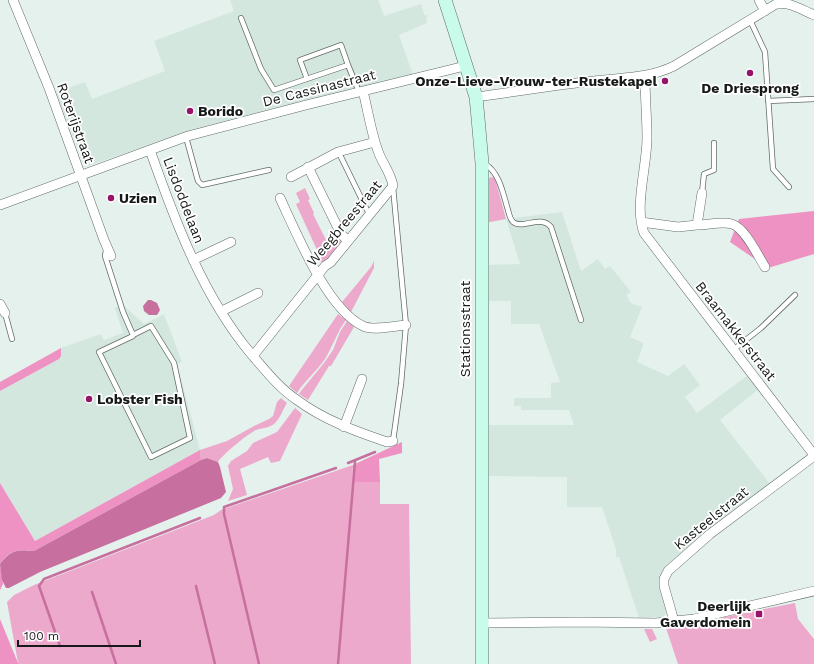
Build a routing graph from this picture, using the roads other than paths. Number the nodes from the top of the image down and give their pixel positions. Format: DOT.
graph roads {
  1 [pos="13,0"];
  2 [pos="445,0"];
  3 [pos="759,0"];
  4 [pos="765,11"];
  5 [pos="814,15"];
  6 [pos="241,18"];
  7 [pos="750,20"];
  8 [pos="348,65"];
  9 [pos="465,66"];
  10 [pos="644,76"];
  11 [pos="307,79"];
  12 [pos="361,92"];
  13 [pos="476,98"];
  14 [pos="814,99"];
  15 [pos="768,101"];
  16 [pos="186,136"];
  17 [pos="375,142"];
  18 [pos="714,143"];
  19 [pos="150,150"];
  20 [pos="340,155"];
  21 [pos="482,162"];
  22 [pos="308,167"];
  23 [pos="269,170"];
  24 [pos="80,175"];
  25 [pos="291,177"];
  26 [pos="393,186"];
  27 [pos="789,187"];
  28 [pos="702,193"];
  29 [pos="280,198"];
  30 [pos="0,205"];
  31 [pos="371,213"];
  32 [pos="641,222"];
  33 [pos="697,226"];
  34 [pos="348,241"];
  35 [pos="231,242"];
  36 [pos="107,246"];
  37 [pos="111,256"];
  38 [pos="193,260"];
  39 [pos="765,267"];
  40 [pos="318,275"];
  41 [pos="258,293"];
  42 [pos="795,295"];
  43 [pos="0,304"];
  44 [pos="222,311"];
  45 [pos="5,313"];
  46 [pos="581,320"];
  47 [pos="406,325"];
  48 [pos="133,335"];
  49 [pos="12,339"];
  50 [pos="733,350"];
  51 [pos="253,356"];
  52 [pos="362,379"];
  53 [pos="344,427"];
  54 [pos="393,441"];
  55 [pos="814,455"];
  56 [pos="814,591"];
  57 [pos="674,622"];
  58 [pos="481,623"];
  59 [pos="482,664"];
  1 -- 24 [label="street, Roterijstraat"];
  2 -- 9 [label="street, Stationsstraat"];
  3 -- 4 [label="street"];
  4 -- 5 [label="street"];
  4 -- 7 [label="street"];
  6 -- 11 [label="lane"];
  7 -- 10 [label="street"];
  7 -- 15 [label="lane"];
  8 -- 11 [label="lane"];
  8 -- 11 [label="lane"];
  8 -- 12 [label="lane"];
  9 -- 12 [label="street, De Cassinastraat"];
  9 -- 13 [label="street, Stationsstraat"];
  10 -- 13 [label="street"];
  10 -- 32 [label="street, Braamakkerstraat"];
  12 -- 16 [label="street, De Cassinastraat"];
  12 -- 17 [label="street, Weegbreestraat"];
  13 -- 21 [label="street, Stationsstraat"];
  14 -- 15 [label="lane"];
  15 -- 27 [label="lane"];
  16 -- 19 [label="street, De Cassinastraat"];
  16 -- 23 [label="lane"];
  17 -- 22 [label="street"];
  17 -- 26 [label="street, Weegbreestraat"];
  18 -- 28 [label="lane"];
  19 -- 24 [label="street, De Cassinastraat"];
  19 -- 38 [label="street, Lisdoddelaan"];
  20 -- 31 [label="lane"];
  21 -- 46 [label="lane"];
  21 -- 58 [label="street, Stationsstraat"];
  22 -- 25 [label="street"];
  22 -- 34 [label="street"];
  24 -- 30 [label="street, De Cassinastraat"];
  24 -- 36 [label="street, Roterijstraat"];
  26 -- 31 [label="street, Weegbreestraat"];
  26 -- 47 [label="lane"];
  28 -- 33 [label="street"];
  29 -- 40 [label="street"];
  31 -- 34 [label="street, Weegbreestraat"];
  32 -- 33 [label="street"];
  32 -- 50 [label="street, Braamakkerstraat"];
  33 -- 39 [label="street"];
  34 -- 40 [label="street, Weegbreestraat"];
  35 -- 38 [label="street, Lisdoddelaan"];
  36 -- 37 [label="street, Roterijstraat"];
  36 -- 48 [label="lane"];
  38 -- 44 [label="street, Lisdoddelaan"];
  40 -- 47 [label="street"];
  40 -- 51 [label="street, Weegbreestraat"];
  41 -- 44 [label="street"];
  42 -- 50 [label="lane"];
  43 -- 45 [label="street"];
  44 -- 51 [label="street, Lisdoddelaan"];
  45 -- 49 [label="lane"];
  47 -- 54 [label="lane"];
  48 -- 48 [label="lane"];
  50 -- 55 [label="street, Braamakkerstraat"];
  51 -- 53 [label="street, Lisdoddelaan"];
  52 -- 53 [label="street"];
  53 -- 54 [label="street, Lisdoddelaan"];
  55 -- 57 [label="street, Kasteelstraat"];
  56 -- 57 [label="street"];
  57 -- 58 [label="street"];
  58 -- 59 [label="street, Stationsstraat"];
}
